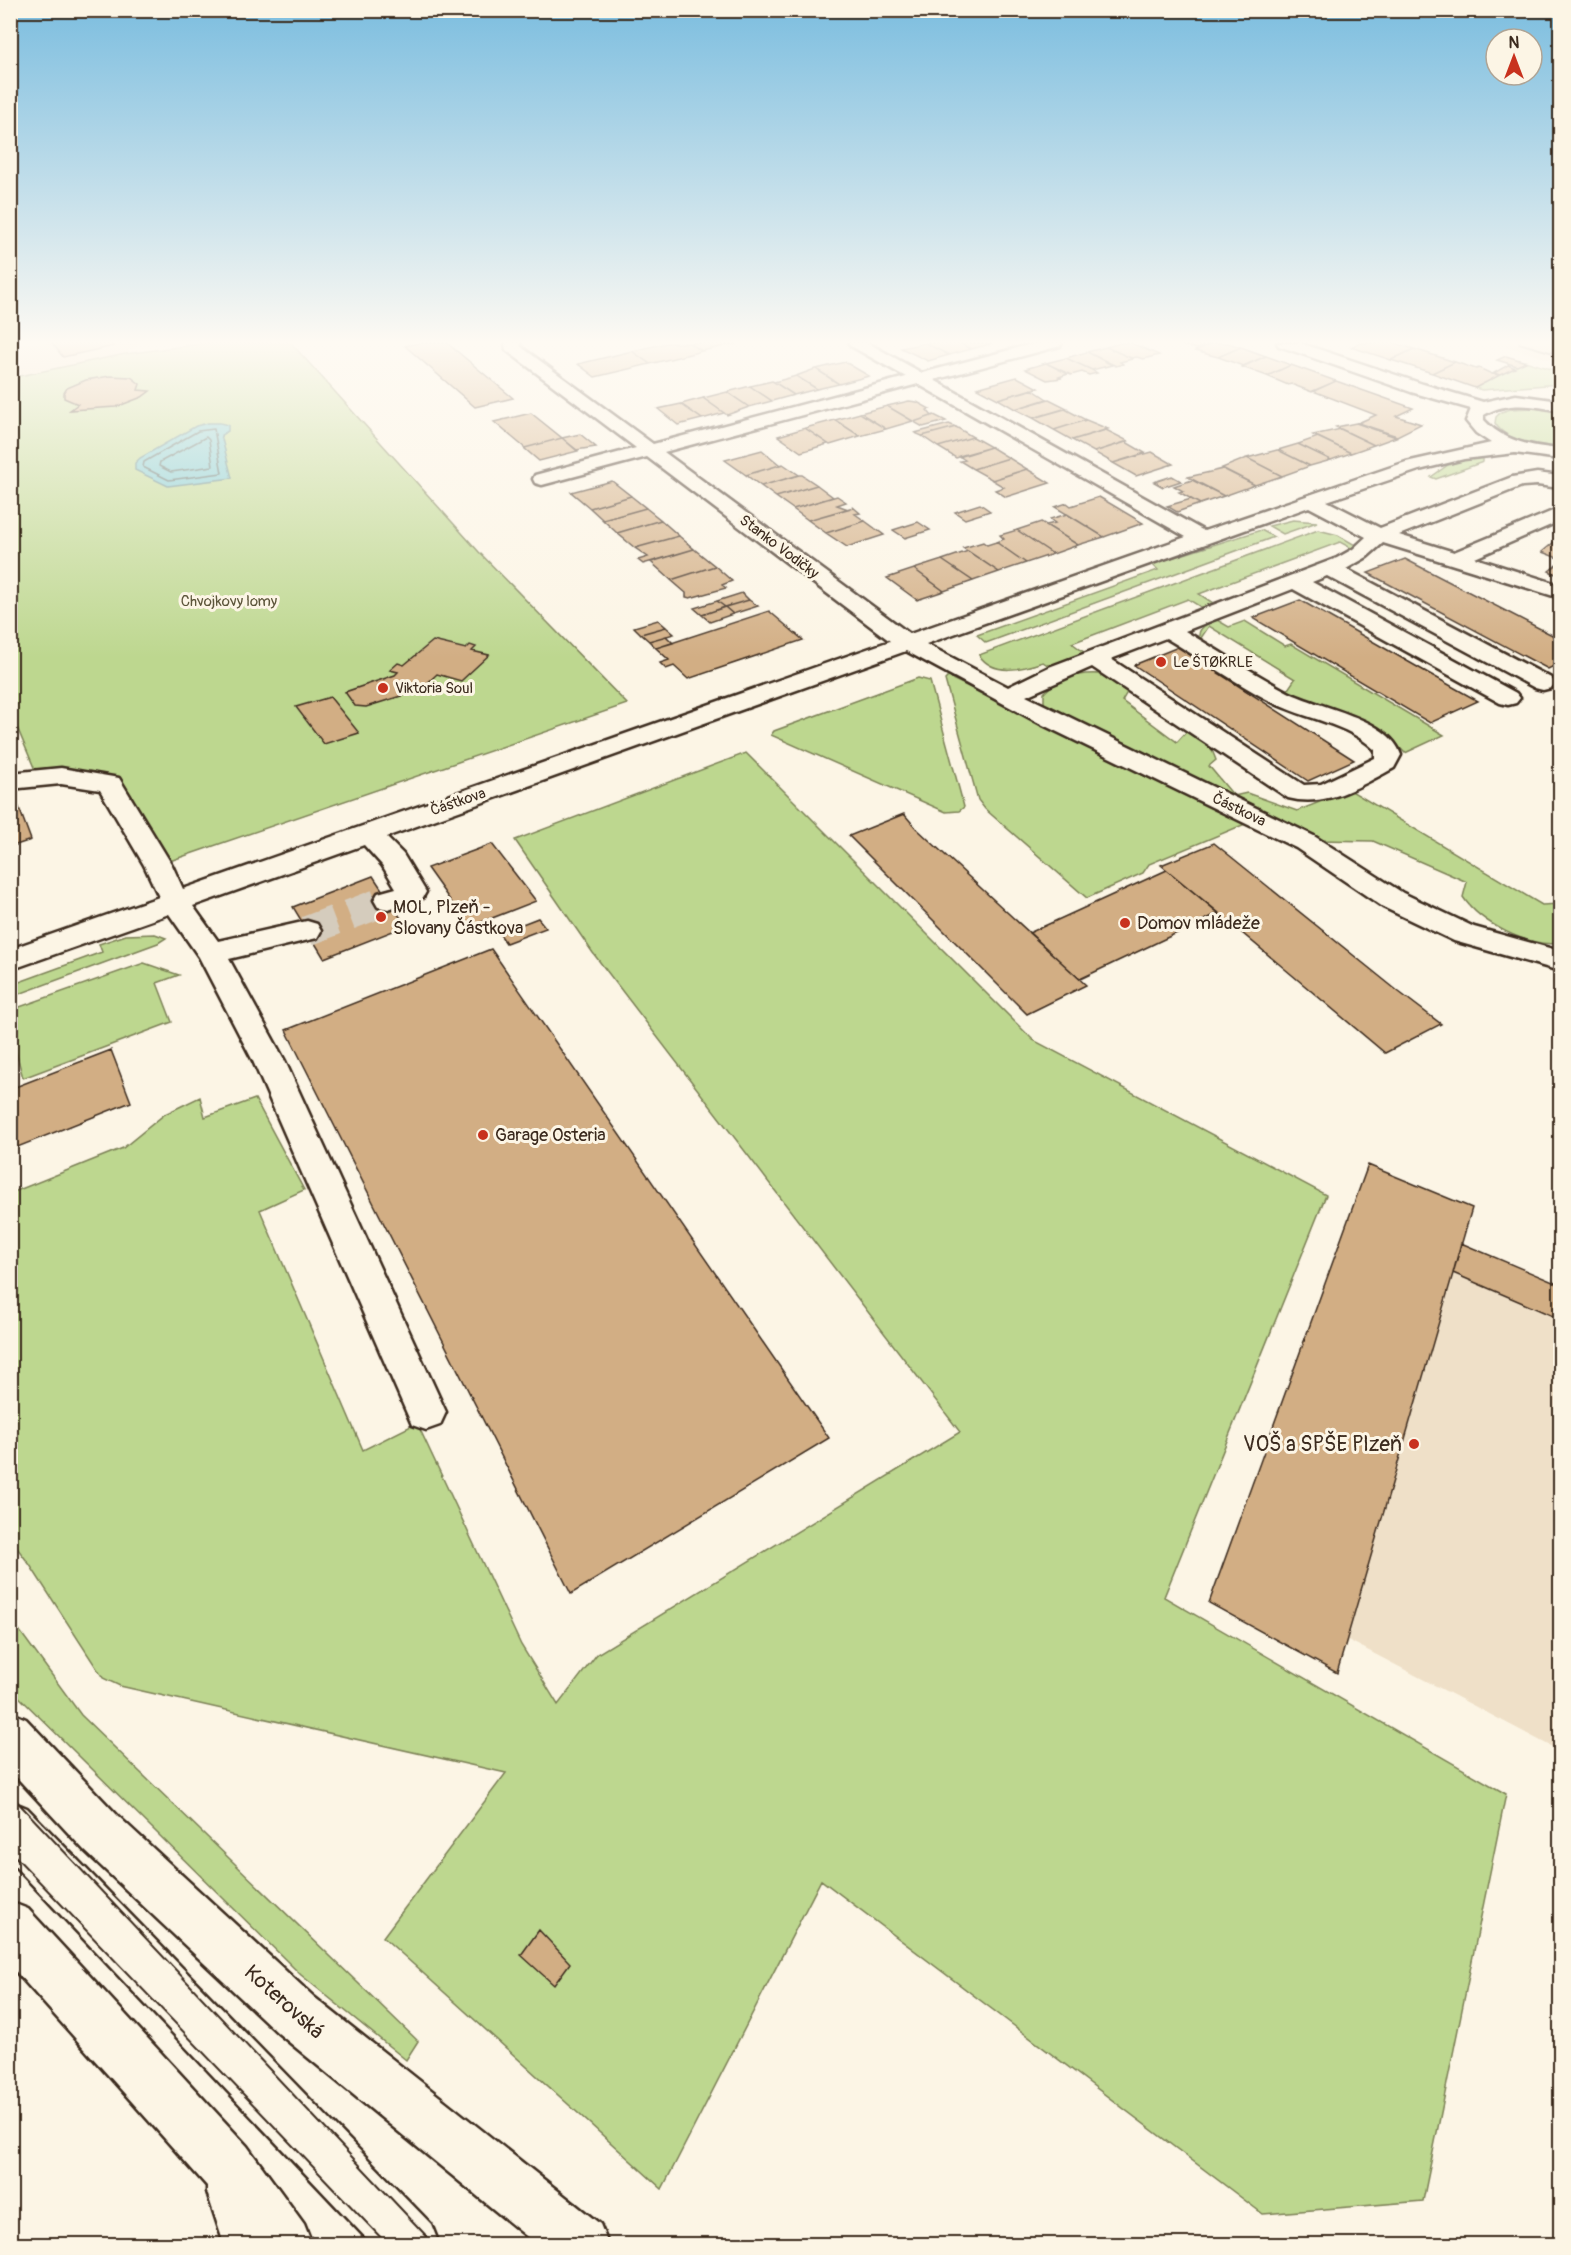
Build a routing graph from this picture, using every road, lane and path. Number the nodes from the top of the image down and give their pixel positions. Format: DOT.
graph roads {
  1 [pos="645,448"];
  2 [pos="659,448"];
  3 [pos="1044,448"];
  4 [pos="1442,448"];
  5 [pos="1500,448"];
  6 [pos="1525,448"];
  7 [pos="649,451"];
  8 [pos="1560,454"];
  9 [pos="1414,466"];
  10 [pos="542,479"];
  11 [pos="1560,482"];
  12 [pos="1311,500"];
  13 [pos="1560,514"];
  14 [pos="1380,535"];
  15 [pos="1202,538"];
  16 [pos="1458,558"];
  17 [pos="1329,568"];
  18 [pos="1295,581"];
  19 [pos="1560,591"];
  20 [pos="1168,630"];
  21 [pos="906,642"];
  22 [pos="1094,658"];
  23 [pos="1543,683"];
  24 [pos="1008,696"];
  25 [pos="1508,698"];
  26 [pos="13,781"];
  27 [pos="368,833"];
  28 [pos="388,900"];
  29 [pos="175,902"];
  30 [pos="307,931"];
  31 [pos="211,953"];
  32 [pos="10,960"];
  33 [pos="1560,961"];
  34 [pos="426,1412"];
  35 [pos="10,1735"];
  36 [pos="10,1825"];
  37 [pos="10,1927"];
  38 [pos="227,2166"];
  39 [pos="252,2244"];
  40 [pos="284,2244"];
  41 [pos="411,2244"];
  42 [pos="579,2244"];
  1 -- 7 [label="street, Stanko Vodičky"];
  2 -- 7 [label="street"];
  3 -- 15 [label="street"];
  4 -- 9 [label="street, Částkova"];
  5 -- 9 [label="street, Částkova"];
  6 -- 8 [label="street"];
  7 -- 10 [label="street"];
  7 -- 21 [label="street, Stanko Vodičky"];
  9 -- 12 [label="street, Částkova"];
  11 -- 14 [label="street"];
  12 -- 14 [label="street"];
  12 -- 15 [label="street, Částkova"];
  13 -- 16 [label="street"];
  14 -- 16 [label="street"];
  14 -- 17 [label="street"];
  15 -- 21 [label="street, Částkova"];
  16 -- 19 [label="street"];
  17 -- 18 [label="street"];
  17 -- 23 [label="street"];
  18 -- 20 [label="street"];
  18 -- 25 [label="street"];
  20 -- 22 [label="street"];
  20 -- 22 [label="street"];
  21 -- 24 [label="street, Částkova"];
  21 -- 27 [label="street, Částkova"];
  22 -- 24 [label="street"];
  24 -- 33 [label="street, Částkova"];
  26 -- 29 [label="street"];
  27 -- 28 [label="street"];
  27 -- 29 [label="street, Částkova"];
  29 -- 31 [label="street"];
  29 -- 32 [label="street, Částkova"];
  30 -- 31 [label="street"];
  31 -- 34 [label="street"];
  35 -- 42 [label="street, Koterovská"];
  36 -- 41 [label="street"];
  37 -- 38 [label="street"];
  38 -- 39 [label="street"];
  38 -- 40 [label="street"];
}
